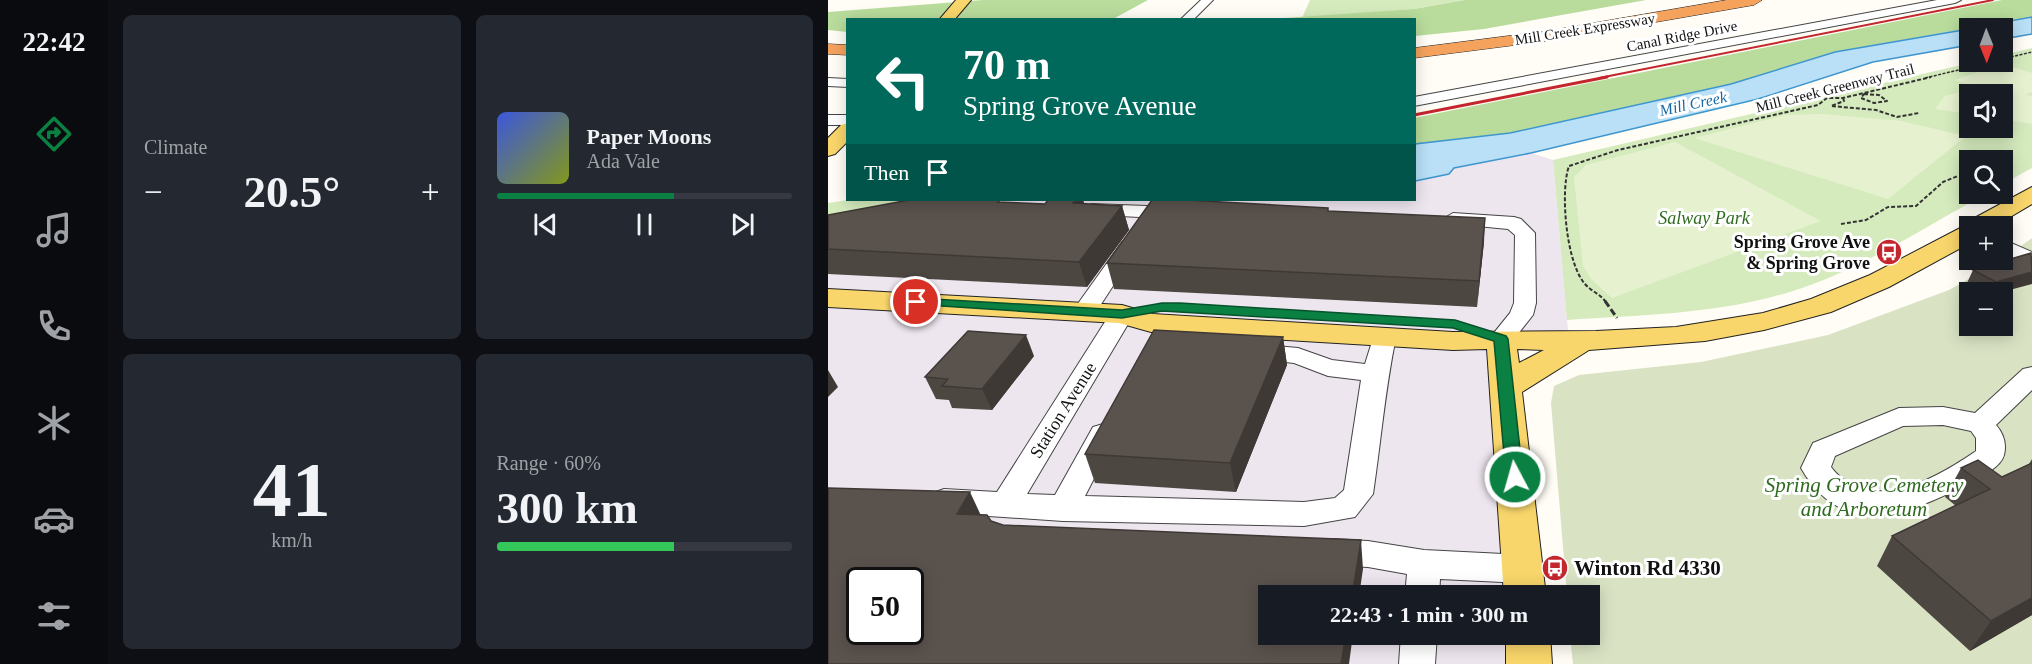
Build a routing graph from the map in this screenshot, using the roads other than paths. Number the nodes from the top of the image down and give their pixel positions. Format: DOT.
graph roads {
  1 [pos="964,0"];
  2 [pos="1207,0"];
  3 [pos="1694,0"];
  4 [pos="1754,0"];
  5 [pos="1955,0"];
  6 [pos="948,18"];
  7 [pos="1188,18"];
  8 [pos="828,38"];
  9 [pos="846,39"];
  10 [pos="1416,42"];
  11 [pos="828,49"];
  12 [pos="846,50"];
  13 [pos="1416,53"];
  14 [pos="828,58"];
  15 [pos="846,59"];
  16 [pos="828,82"];
  17 [pos="846,83"];
  18 [pos="1416,102"];
  19 [pos="828,120"];
  20 [pos="846,120"];
  21 [pos="846,131"];
  22 [pos="828,150"];
  23 [pos="2032,194"];
  24 [pos="1068,210"];
  25 [pos="1154,212"];
  26 [pos="1198,214"];
  27 [pos="1995,216"];
  28 [pos="1438,218"];
  29 [pos="1959,238"];
  30 [pos="2013,250"];
  31 [pos="2032,260"];
  32 [pos="828,298"];
  33 [pos="1084,312"];
  34 [pos="1122,314"];
  35 [pos="1384,337"];
  36 [pos="1501,339"];
  37 [pos="1582,340"];
  38 [pos="1157,347"];
  39 [pos="1376,373"];
  40 [pos="2032,375"];
  41 [pos="1506,388"];
  42 [pos="1116,409"];
  43 [pos="1980,424"];
  44 [pos="910,499"];
  45 [pos="1004,506"];
  46 [pos="1063,509"];
  47 [pos="1298,551"];
  48 [pos="1423,580"];
  49 [pos="1524,582"];
  50 [pos="1418,645"];
  51 [pos="1528,645"];
  52 [pos="1417,664"];
  53 [pos="1529,664"];
  1 -- 6 [label="main road"];
  2 -- 7 [label="street"];
  3 -- 10 [label="highway, Mill Creek Expressway"];
  4 -- 13 [label="highway, Mill Creek Expressway"];
  5 -- 18 [label="street, Canal Ridge Drive"];
  8 -- 9 [label="highway"];
  11 -- 12 [label="highway"];
  14 -- 15 [label="highway"];
  16 -- 17 [label="street"];
  19 -- 20 [label="street"];
  21 -- 22 [label="main road"];
  23 -- 27 [label="main road"];
  24 -- 25 [label="street"];
  25 -- 26 [label="street"];
  25 -- 33 [label="street"];
  28 -- 36 [label="street"];
  29 -- 37 [label="main road"];
  30 -- 31 [label="street"];
  32 -- 33 [label="main road"];
  33 -- 34 [label="main road"];
  34 -- 35 [label="main road"];
  34 -- 36 [label="main road"];
  34 -- 45 [label="street, Station Avenue"];
  35 -- 36 [label="main road"];
  35 -- 39 [label="street"];
  36 -- 37 [label="main road"];
  36 -- 41 [label="main road"];
  37 -- 41 [label="main road"];
  38 -- 39 [label="street"];
  39 -- 46 [label="street"];
  40 -- 43 [label="street"];
  41 -- 49 [label="main road"];
  42 -- 46 [label="street"];
  43 -- 43 [label="street"];
  44 -- 45 [label="street"];
  45 -- 46 [label="street"];
  47 -- 48 [label="street"];
  48 -- 49 [label="street"];
  50 -- 52 [label="street"];
  51 -- 53 [label="main road"];
}
